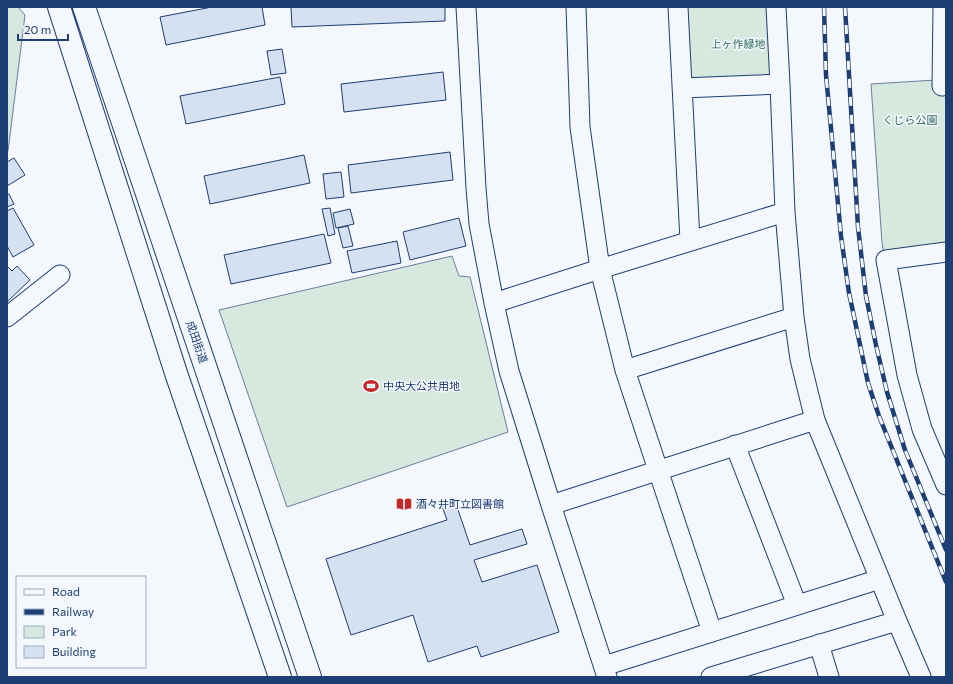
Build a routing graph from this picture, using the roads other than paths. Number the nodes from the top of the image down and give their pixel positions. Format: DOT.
graph roads {
  1 [pos="59,7"];
  2 [pos="84,7"];
  3 [pos="466,7"];
  4 [pos="576,7"];
  5 [pos="678,7"];
  6 [pos="776,7"];
  7 [pos="943,7"];
  8 [pos="780,84"];
  9 [pos="946,86"];
  10 [pos="682,88"];
  11 [pos="784,212"];
  12 [pos="690,241"];
  13 [pos="946,252"];
  14 [pos="600,269"];
  15 [pos="60,274"];
  16 [pos="494,304"];
  17 [pos="7,317"];
  18 [pos="794,317"];
  19 [pos="626,370"];
  20 [pos="815,420"];
  21 [pos="735,445"];
  22 [pos="658,470"];
  23 [pos="946,485"];
  24 [pos="551,505"];
  25 [pos="880,579"];
  26 [pos="797,605"];
  27 [pos="897,621"];
  28 [pos="712,632"];
  29 [pos="819,644"];
  30 [pos="605,671"];
  31 [pos="719,676"];
  32 [pos="280,677"];
  33 [pos="310,677"];
  34 [pos="830,677"];
  35 [pos="922,677"];
  1 -- 32 [label="highway"];
  2 -- 33 [label="highway, 成田街道"];
  3 -- 16 [label="street"];
  4 -- 14 [label="street"];
  5 -- 10 [label="street"];
  6 -- 8 [label="street"];
  7 -- 9 [label="street"];
  8 -- 10 [label="street"];
  8 -- 11 [label="street"];
  10 -- 12 [label="street"];
  11 -- 12 [label="street"];
  11 -- 18 [label="street"];
  12 -- 14 [label="street"];
  13 -- 23 [label="street"];
  14 -- 16 [label="street"];
  14 -- 19 [label="street"];
  15 -- 17 [label="street"];
  16 -- 24 [label="street"];
  18 -- 19 [label="street"];
  18 -- 20 [label="street"];
  19 -- 22 [label="street"];
  20 -- 21 [label="street"];
  20 -- 25 [label="street"];
  21 -- 22 [label="street"];
  21 -- 26 [label="street"];
  22 -- 24 [label="street"];
  22 -- 28 [label="street"];
  24 -- 30 [label="street"];
  25 -- 26 [label="street"];
  25 -- 27 [label="street"];
  26 -- 28 [label="street"];
  27 -- 29 [label="street"];
  27 -- 35 [label="street"];
  28 -- 30 [label="street"];
  29 -- 31 [label="street"];
  29 -- 34 [label="street"];
}
